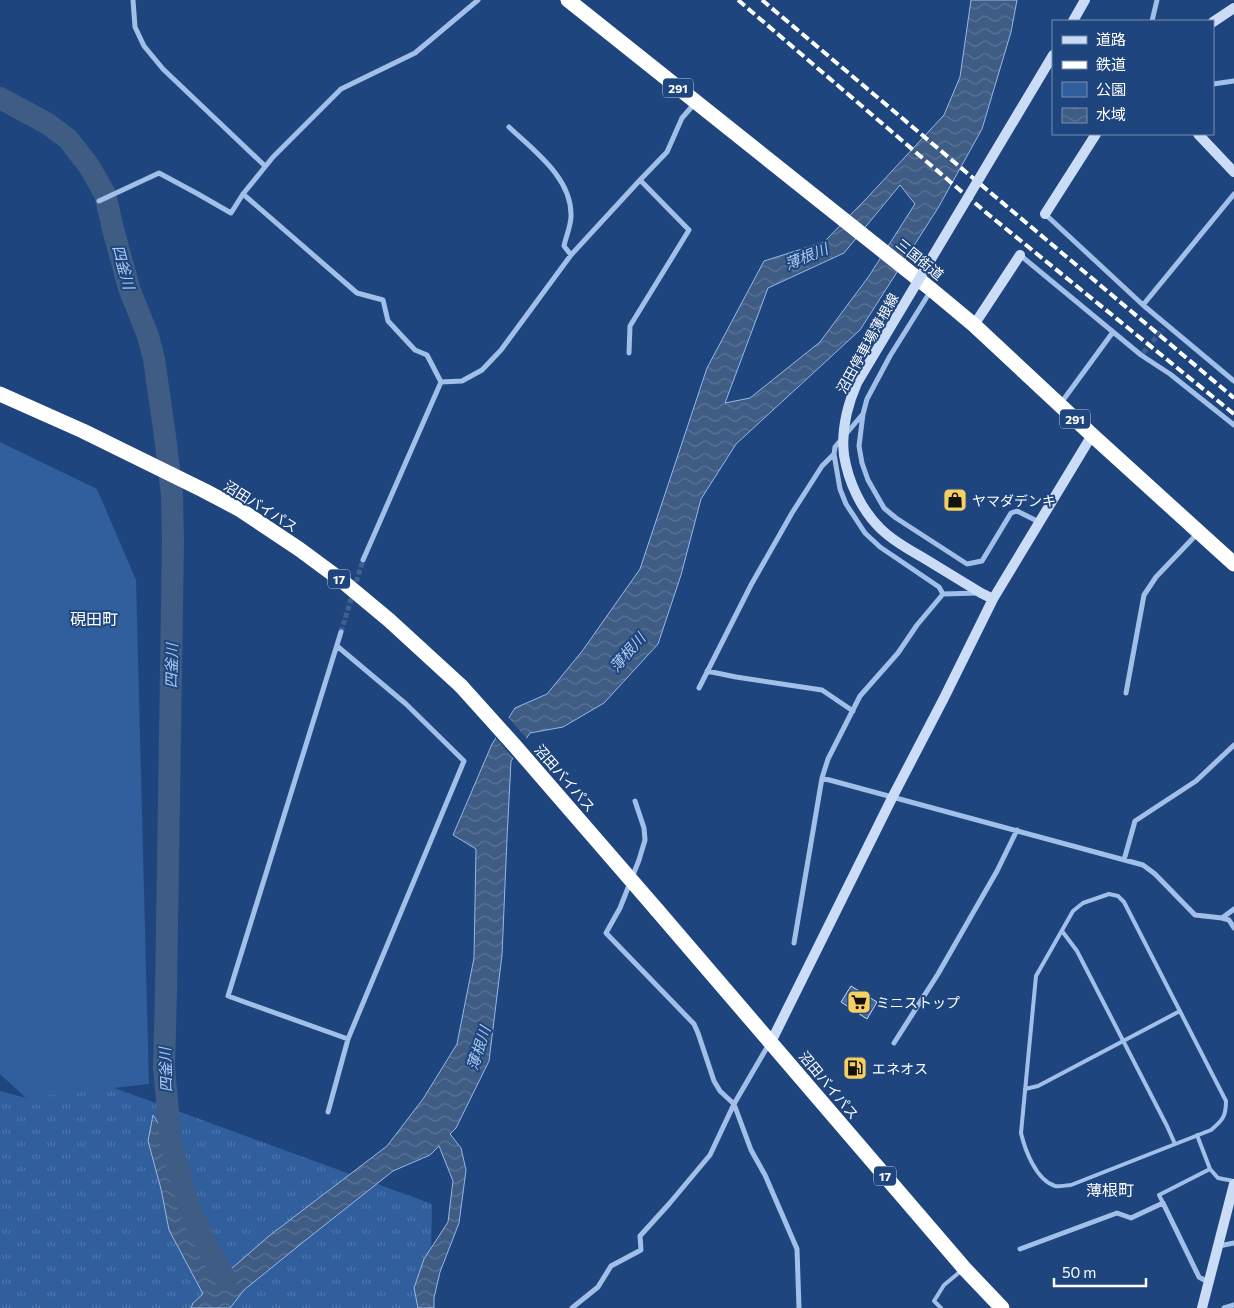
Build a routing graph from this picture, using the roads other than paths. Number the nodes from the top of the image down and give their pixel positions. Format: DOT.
graph roads {
  1 [pos="133,0"];
  2 [pos="478,0"];
  3 [pos="568,0"];
  4 [pos="1086,0"];
  5 [pos="1157,0"];
  6 [pos="1234,8"];
  7 [pos="1074,20"];
  8 [pos="1152,20"];
  9 [pos="1214,21"];
  10 [pos="1052,57"];
  11 [pos="1234,81"];
  12 [pos="1214,84"];
  13 [pos="696,102"];
  14 [pos="509,127"];
  15 [pos="1095,135"];
  16 [pos="1199,135"];
  17 [pos="265,166"];
  18 [pos="1234,172"];
  19 [pos="640,180"];
  20 [pos="243,194"];
  21 [pos="1234,194"];
  22 [pos="99,201"];
  23 [pos="1046,214"];
  24 [pos="571,255"];
  25 [pos="1020,255"];
  26 [pos="932,290"];
  27 [pos="1144,305"];
  28 [pos="974,325"];
  29 [pos="1113,332"];
  30 [pos="629,353"];
  31 [pos="1234,381"];
  32 [pos="441,382"];
  33 [pos="0,394"];
  34 [pos="1060,405"];
  35 [pos="863,414"];
  36 [pos="1234,425"];
  37 [pos="1092,435"];
  38 [pos="839,454"];
  39 [pos="1039,522"];
  40 [pos="1199,532"];
  41 [pos="1233,559"];
  42 [pos="363,560"];
  43 [pos="981,593"];
  44 [pos="943,594"];
  45 [pos="993,599"];
  46 [pos="341,632"];
  47 [pos="336,646"];
  48 [pos="707,671"];
  49 [pos="699,688"];
  50 [pos="1126,693"];
  51 [pos="853,711"];
  52 [pos="1234,745"];
  53 [pos="822,778"];
  54 [pos="893,796"];
  55 [pos="635,801"];
  56 [pos="1017,830"];
  57 [pos="1124,860"];
  58 [pos="1234,909"];
  59 [pos="1222,918"];
  60 [pos="1234,928"];
  61 [pos="1062,931"];
  62 [pos="794,943"];
  63 [pos="1180,1011"];
  64 [pos="348,1039"];
  65 [pos="1123,1041"];
  66 [pos="771,1042"];
  67 [pos="894,1043"];
  68 [pos="1025,1089"];
  69 [pos="734,1104"];
  70 [pos="328,1112"];
  71 [pos="1197,1135"];
  72 [pos="1175,1144"];
  73 [pos="1210,1169"];
  74 [pos="1234,1183"];
  75 [pos="1163,1203"];
  76 [pos="1234,1242"];
  77 [pos="1219,1246"];
  78 [pos="1020,1249"];
  79 [pos="964,1268"];
  80 [pos="1208,1282"];
  81 [pos="1234,1305"];
  82 [pos="572,1308"];
  83 [pos="799,1308"];
  84 [pos="941,1308"];
  85 [pos="1002,1308"];
  86 [pos="1202,1308"];
  87 [pos="1224,1308"];
  1 -- 17 [label="street"];
  2 -- 17 [label="street"];
  3 -- 13 [label="highway, 三国街道 / 291"];
  4 -- 7 [label="main road"];
  5 -- 8 [label="street"];
  6 -- 9 [label="main road"];
  10 -- 38 [label="main road, 沼田停車場薄根線, bridge"];
  11 -- 12 [label="street"];
  13 -- 19 [label="street"];
  13 -- 26 [label="highway, 三国街道 / 291"];
  14 -- 24 [label="street"];
  15 -- 23 [label="main road"];
  16 -- 18 [label="main road"];
  17 -- 20 [label="street"];
  19 -- 24 [label="street"];
  19 -- 30 [label="street"];
  20 -- 22 [label="street"];
  20 -- 32 [label="street"];
  21 -- 27 [label="street"];
  23 -- 27 [label="street"];
  24 -- 32 [label="street"];
  25 -- 28 [label="main road"];
  25 -- 29 [label="street"];
  26 -- 28 [label="highway, 三国街道 / 291"];
  26 -- 35 [label="street"];
  27 -- 31 [label="street"];
  28 -- 34 [label="highway, 三国街道 / 291"];
  29 -- 34 [label="street"];
  29 -- 36 [label="street"];
  32 -- 42 [label="street"];
  33 -- 66 [label="highway, 沼田バイパス / 17, bridge"];
  34 -- 37 [label="highway, 三国街道 / 291"];
  35 -- 38 [label="street"];
  35 -- 39 [label="street"];
  37 -- 39 [label="main road"];
  37 -- 40 [label="highway, 三国街道 / 291"];
  38 -- 43 [label="main road, 沼田停車場薄根線"];
  38 -- 44 [label="street"];
  38 -- 48 [label="street"];
  39 -- 45 [label="main road"];
  40 -- 41 [label="highway, 三国街道 / 291"];
  40 -- 50 [label="street"];
  43 -- 44 [label="street"];
  43 -- 45 [label="main road, 沼田停車場薄根線"];
  44 -- 51 [label="street"];
  45 -- 54 [label="main road"];
  46 -- 47 [label="street"];
  47 -- 64 [label="street"];
  47 -- 64 [label="street"];
  48 -- 49 [label="street"];
  48 -- 51 [label="street"];
  51 -- 53 [label="street"];
  52 -- 57 [label="street"];
  53 -- 54 [label="street"];
  53 -- 62 [label="street"];
  54 -- 56 [label="street"];
  54 -- 66 [label="main road"];
  55 -- 69 [label="street"];
  56 -- 57 [label="street"];
  56 -- 67 [label="street"];
  57 -- 59 [label="street"];
  58 -- 59 [label="street"];
  59 -- 60 [label="street"];
  61 -- 63 [label="lane"];
  61 -- 65 [label="lane"];
  61 -- 68 [label="lane"];
  63 -- 65 [label="lane"];
  63 -- 71 [label="lane"];
  64 -- 70 [label="street"];
  65 -- 68 [label="lane"];
  65 -- 72 [label="lane"];
  66 -- 69 [label="street"];
  66 -- 79 [label="highway, 沼田バイパス / 17"];
  68 -- 72 [label="lane"];
  69 -- 82 [label="street"];
  69 -- 83 [label="street"];
  71 -- 72 [label="lane"];
  71 -- 73 [label="lane"];
  73 -- 74 [label="lane"];
  73 -- 75 [label="lane"];
  74 -- 77 [label="main road"];
  75 -- 78 [label="street"];
  75 -- 80 [label="street"];
  76 -- 77 [label="street"];
  77 -- 80 [label="main road"];
  79 -- 84 [label="lane"];
  79 -- 85 [label="highway, 沼田バイパス / 17"];
  80 -- 86 [label="main road"];
  81 -- 87 [label="street"];
}
